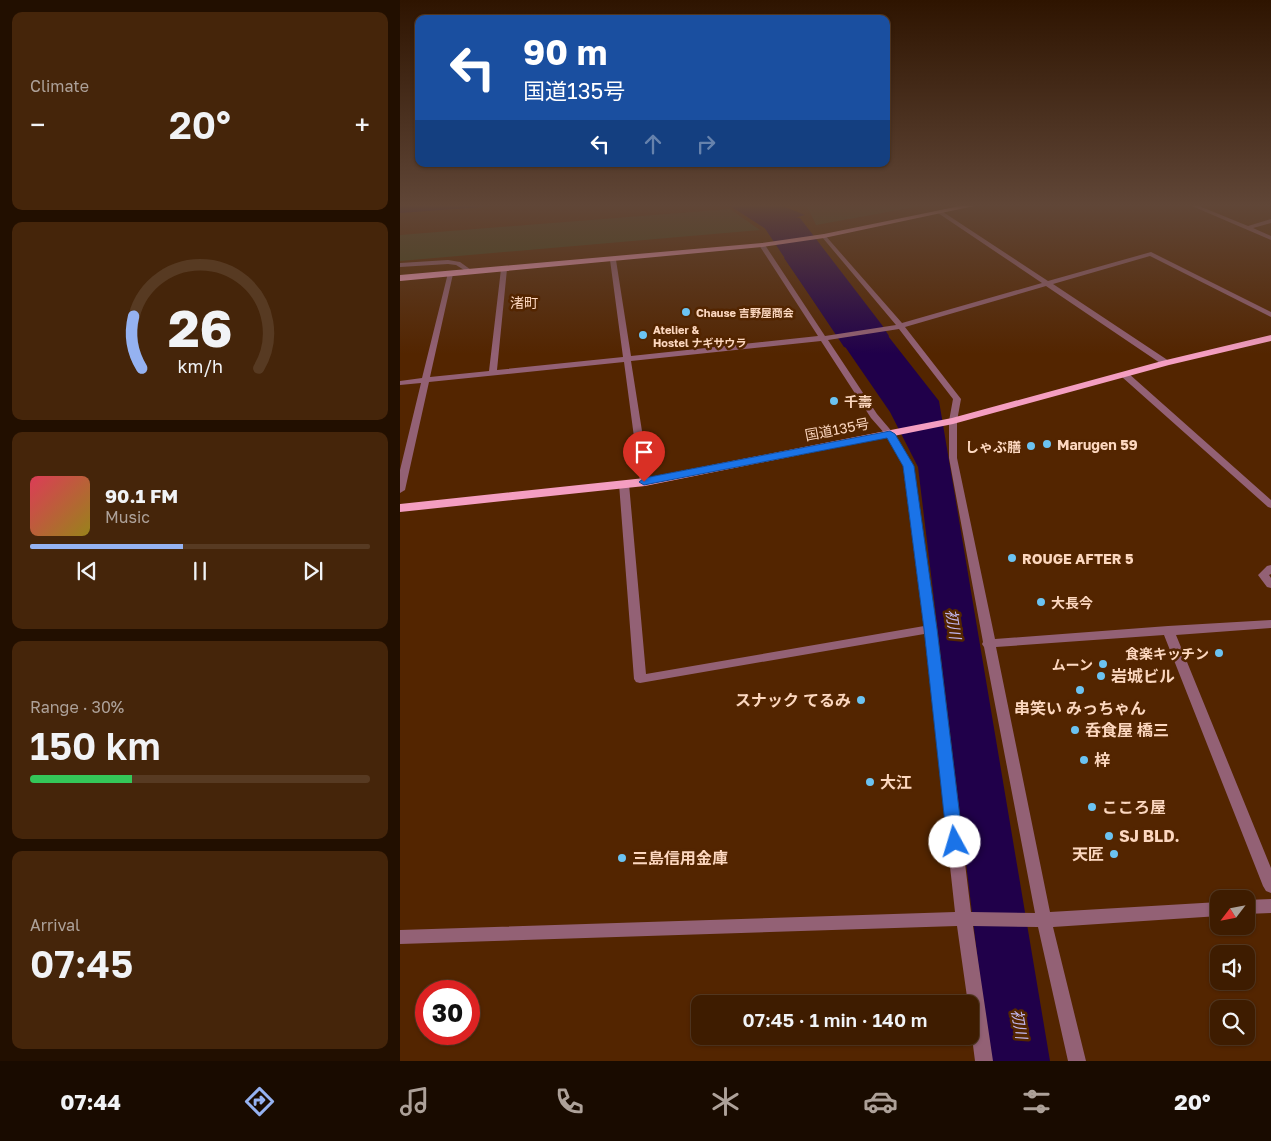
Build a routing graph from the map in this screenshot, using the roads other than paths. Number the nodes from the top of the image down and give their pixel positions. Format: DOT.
graph roads {
  1 [pos="658,256"];
  2 [pos="769,256"];
  3 [pos="841,256"];
  4 [pos="1005,256"];
  5 [pos="1146,256"];
  6 [pos="1154,256"];
  7 [pos="613,260"];
  8 [pos="400,265"];
  9 [pos="504,269"];
  10 [pos="471,272"];
  11 [pos="450,274"];
  12 [pos="400,278"];
  13 [pos="1047,284"];
  14 [pos="1271,315"];
  15 [pos="901,326"];
  16 [pos="824,338"];
  17 [pos="1271,338"];
  18 [pos="629,358"];
  19 [pos="1166,363"];
  20 [pos="493,373"];
  21 [pos="1125,375"];
  22 [pos="426,380"];
  23 [pos="400,382"];
  24 [pos="953,421"];
  25 [pos="890,434"];
  26 [pos="644,482"];
  27 [pos="624,484"];
  28 [pos="400,490"];
  29 [pos="1271,506"];
  30 [pos="400,508"];
  31 [pos="1271,568"];
  32 [pos="1271,585"];
  33 [pos="1271,624"];
  34 [pos="930,629"];
  35 [pos="1168,630"];
  36 [pos="988,644"];
  37 [pos="1271,886"];
  38 [pos="1271,906"];
  39 [pos="1255,907"];
  40 [pos="1210,910"];
  41 [pos="964,919"];
  42 [pos="1044,920"];
  43 [pos="400,937"];
  44 [pos="984,1061"];
  45 [pos="1077,1061"];
  1 -- 7 [label="highway"];
  2 -- 16 [label="street"];
  3 -- 15 [label="street"];
  4 -- 13 [label="street"];
  5 -- 13 [label="street"];
  6 -- 14 [label="street"];
  7 -- 9 [label="highway"];
  7 -- 18 [label="street"];
  8 -- 10 [label="street"];
  9 -- 10 [label="highway"];
  9 -- 20 [label="street"];
  10 -- 11 [label="highway"];
  11 -- 12 [label="highway"];
  11 -- 22 [label="street"];
  13 -- 15 [label="street"];
  13 -- 19 [label="street"];
  15 -- 16 [label="street"];
  15 -- 24 [label="street"];
  16 -- 18 [label="street"];
  16 -- 25 [label="street"];
  17 -- 19 [label="highway, 国道135号"];
  18 -- 20 [label="street"];
  18 -- 26 [label="street"];
  19 -- 21 [label="highway, 国道135号"];
  20 -- 22 [label="street"];
  21 -- 24 [label="highway, 国道135号"];
  21 -- 29 [label="street"];
  22 -- 23 [label="street"];
  22 -- 28 [label="street"];
  24 -- 25 [label="highway, 国道135号"];
  24 -- 36 [label="street"];
  25 -- 26 [label="highway, 国道135号"];
  25 -- 34 [label="street"];
  26 -- 27 [label="highway, 国道135号"];
  27 -- 30 [label="highway, 国道135号"];
  27 -- 34 [label="street"];
  31 -- 32 [label="street"];
  33 -- 35 [label="street"];
  34 -- 41 [label="street"];
  35 -- 36 [label="street"];
  35 -- 37 [label="street"];
  36 -- 42 [label="street"];
  38 -- 39 [label="street"];
  40 -- 42 [label="street"];
  41 -- 42 [label="street"];
  41 -- 43 [label="street"];
  41 -- 44 [label="street"];
  42 -- 45 [label="street"];
}
